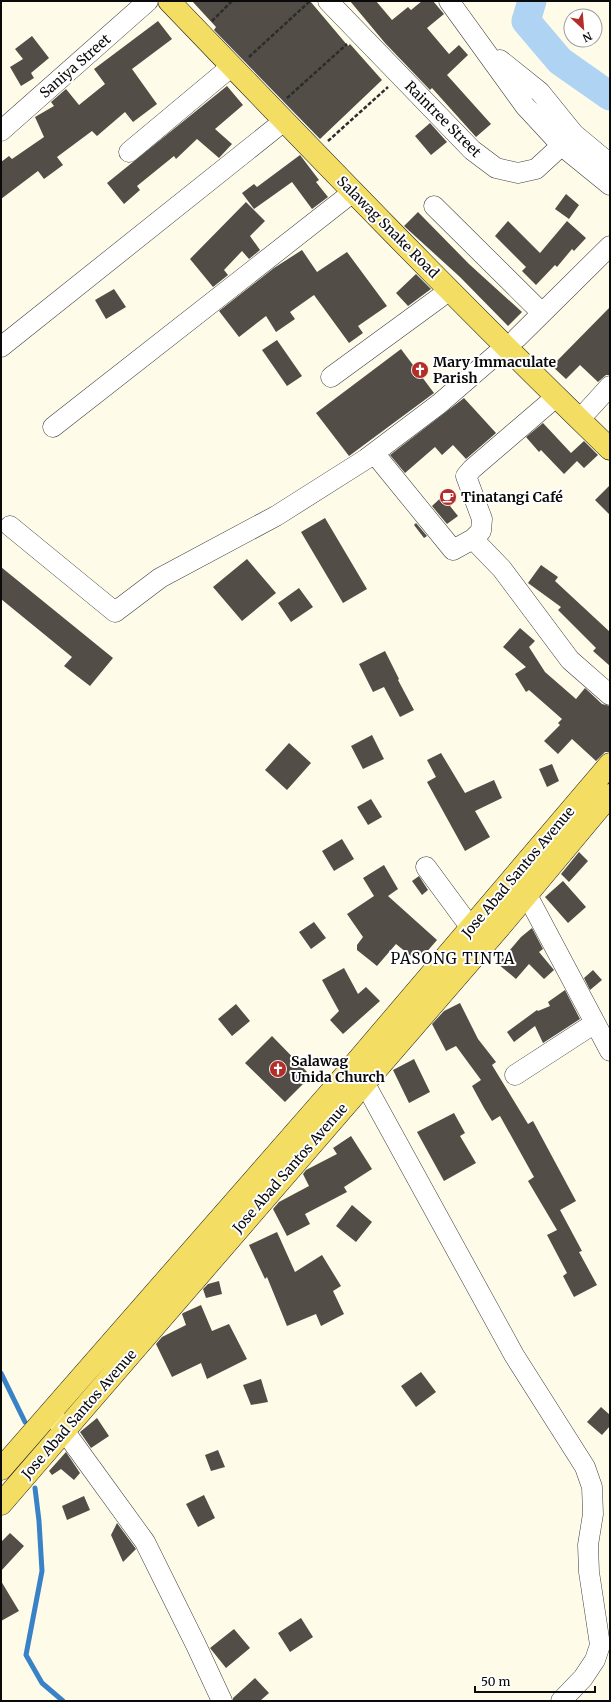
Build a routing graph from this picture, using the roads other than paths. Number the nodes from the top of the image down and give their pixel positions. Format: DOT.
graph roads {
  1 [pos="148,1"];
  2 [pos="169,1"];
  3 [pos="328,1"];
  4 [pos="449,1"];
  5 [pos="239,64"];
  6 [pos="284,111"];
  7 [pos="1,131"];
  8 [pos="568,140"];
  9 [pos="129,152"];
  10 [pos="610,164"];
  11 [pos="610,185"];
  12 [pos="353,192"];
  13 [pos="434,206"];
  14 [pos="610,246"];
  15 [pos="450,290"];
  16 [pos="542,313"];
  17 [pos="511,342"];
  18 [pos="1,347"];
  19 [pos="330,377"];
  20 [pos="610,386"];
  21 [pos="556,397"];
  22 [pos="580,420"];
  23 [pos="53,427"];
  24 [pos="610,449"];
  25 [pos="374,453"];
  26 [pos="10,526"];
  27 [pos="473,538"];
  28 [pos="610,695"];
  29 [pos="610,764"];
  30 [pos="610,795"];
  31 [pos="426,867"];
  32 [pos="510,880"];
  33 [pos="527,895"];
  34 [pos="478,936"];
  35 [pos="595,1023"];
  36 [pos="610,1051"];
  37 [pos="515,1075"];
  38 [pos="357,1076"];
  39 [pos="47,1416"];
  40 [pos="63,1434"];
  41 [pos="1,1469"];
  42 [pos="7,1497"];
  43 [pos="222,1701"];
  44 [pos="562,1701"];
  1 -- 7 [label="street, Saniya Street"];
  2 -- 5 [label="main road, Salawag Snake Road"];
  3 -- 8 [label="street, Raintree Street"];
  4 -- 8 [label="street"];
  5 -- 6 [label="main road, Salawag Snake Road"];
  5 -- 9 [label="street"];
  6 -- 12 [label="main road, Salawag Snake Road"];
  6 -- 18 [label="street"];
  8 -- 10 [label="street"];
  8 -- 11 [label="street"];
  12 -- 15 [label="main road, Salawag Snake Road"];
  12 -- 23 [label="street"];
  13 -- 16 [label="street"];
  14 -- 16 [label="street"];
  15 -- 17 [label="main road, Salawag Snake Road"];
  15 -- 19 [label="street"];
  16 -- 17 [label="street"];
  17 -- 21 [label="main road, Salawag Snake Road"];
  17 -- 25 [label="street"];
  20 -- 22 [label="street"];
  21 -- 22 [label="main road, Salawag Snake Road"];
  21 -- 27 [label="street"];
  22 -- 24 [label="main road, Salawag Snake Road"];
  25 -- 26 [label="street"];
  25 -- 27 [label="street"];
  27 -- 28 [label="street"];
  29 -- 32 [label="main road, Jose Abad Santos Avenue"];
  30 -- 33 [label="main road, Jose Abad Santos Avenue"];
  31 -- 34 [label="street"];
  32 -- 33 [label="street"];
  32 -- 34 [label="main road, Jose Abad Santos Avenue"];
  33 -- 34 [label="main road, Jose Abad Santos Avenue"];
  33 -- 35 [label="street"];
  34 -- 38 [label="main road, Jose Abad Santos Avenue"];
  35 -- 36 [label="street"];
  35 -- 37 [label="street"];
  38 -- 39 [label="main road, Jose Abad Santos Avenue"];
  38 -- 40 [label="main road, Jose Abad Santos Avenue"];
  38 -- 44 [label="street"];
  39 -- 40 [label="street"];
  39 -- 41 [label="main road, Jose Abad Santos Avenue"];
  40 -- 42 [label="main road, Jose Abad Santos Avenue"];
  40 -- 43 [label="street"];
}
